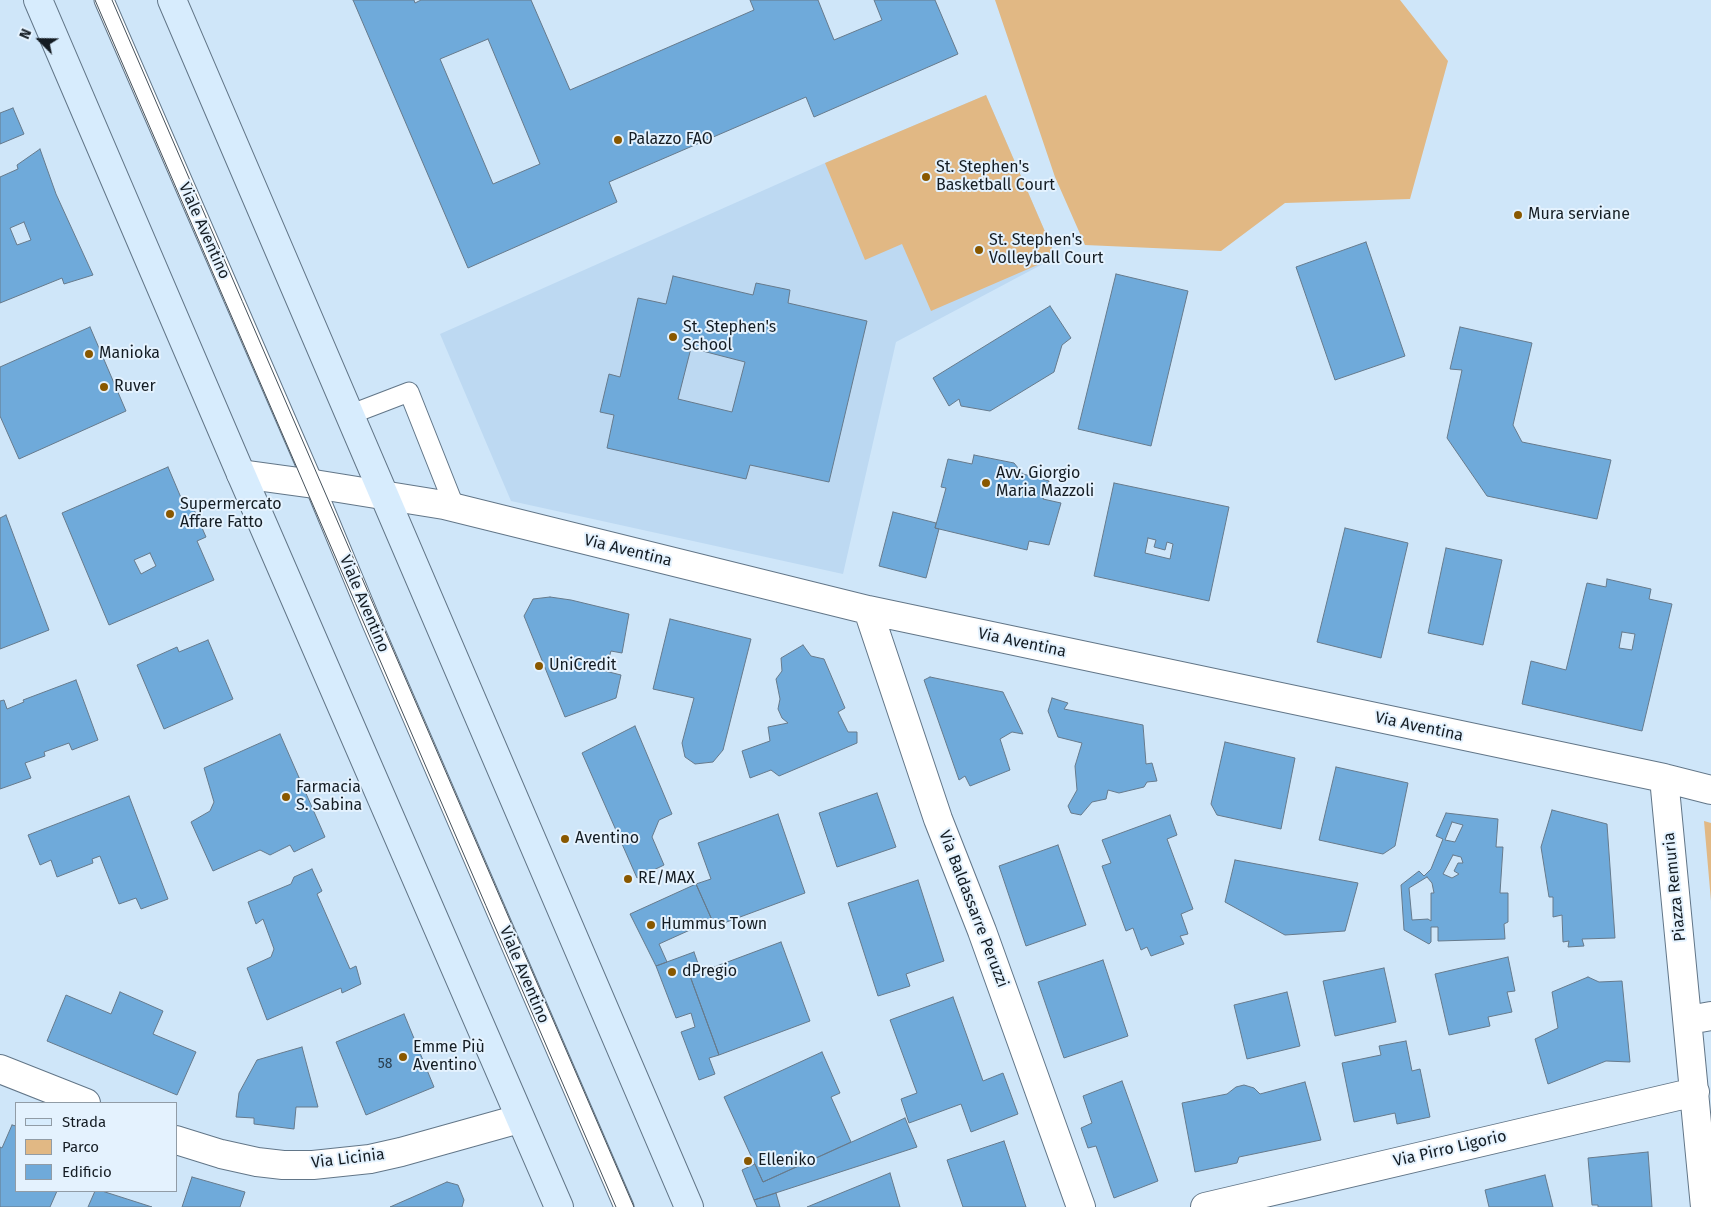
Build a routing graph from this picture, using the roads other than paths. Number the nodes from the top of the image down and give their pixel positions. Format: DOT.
graph roads {
  1 [pos="38,0"];
  2 [pos="104,0"];
  3 [pos="172,0"];
  4 [pos="349,415"];
  5 [pos="241,474"];
  6 [pos="314,484"];
  7 [pos="383,496"];
  8 [pos="455,508"];
  9 [pos="868,610"];
  10 [pos="1664,778"];
  11 [pos="1711,790"];
  12 [pos="1700,1018"];
  13 [pos="0,1069"];
  14 [pos="1695,1092"];
  15 [pos="83,1102"];
  16 [pos="519,1119"];
  17 [pos="178,1141"];
  18 [pos="559,1207"];
  19 [pos="624,1207"];
  20 [pos="688,1207"];
  21 [pos="1081,1207"];
  22 [pos="1205,1207"];
  23 [pos="1705,1207"];
  1 -- 5 [label="main road"];
  2 -- 6 [label="lane, Viale Aventino"];
  3 -- 4 [label="main road"];
  4 -- 7 [label="main road"];
  4 -- 8 [label="lane"];
  5 -- 6 [label="street, Via Aventina"];
  5 -- 16 [label="main road"];
  6 -- 7 [label="street, Via Aventina"];
  6 -- 19 [label="lane, Viale Aventino"];
  7 -- 8 [label="street, Via Aventina"];
  7 -- 20 [label="main road"];
  8 -- 9 [label="street, Via Aventina"];
  9 -- 10 [label="street, Via Aventina"];
  9 -- 21 [label="street, Via Baldassarre Peruzzi"];
  10 -- 11 [label="street"];
  10 -- 12 [label="street, Piazza Remuria"];
  12 -- 14 [label="street, Piazza Remuria"];
  13 -- 15 [label="street"];
  14 -- 22 [label="street, Via Pirro Ligorio"];
  14 -- 23 [label="street, Piazza Remuria"];
  16 -- 17 [label="street, Via Licinia"];
  16 -- 18 [label="main road"];
}
